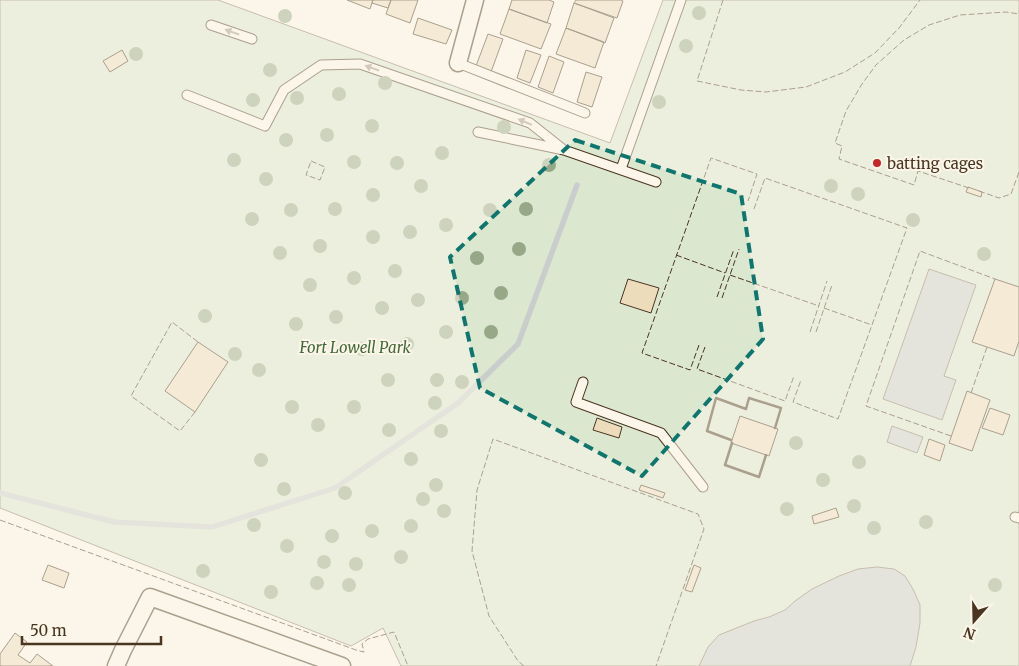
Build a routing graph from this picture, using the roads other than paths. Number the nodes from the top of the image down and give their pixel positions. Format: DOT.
graph roads {
  1 [pos="476,0"];
  2 [pos="681,0"];
  3 [pos="212,25"];
  4 [pos="252,39"];
  5 [pos="458,63"];
  6 [pos="187,94"];
  7 [pos="585,113"];
  8 [pos="478,132"];
  9 [pos="564,150"];
  10 [pos="621,169"];
  11 [pos="656,182"];
  12 [pos="583,382"];
  13 [pos="703,487"];
  14 [pos="116,666"];
  15 [pos="342,666"];
  1 -- 5 [label="street"];
  2 -- 10 [label="lane"];
  4 -- 3 [label="lane, one-way"];
  5 -- 7 [label="lane"];
  9 -- 6 [label="lane, one-way"];
  8 -- 9 [label="lane"];
  9 -- 10 [label="lane"];
  10 -- 11 [label="lane"];
  12 -- 13 [label="lane"];
  14 -- 15 [label="street"];
}
